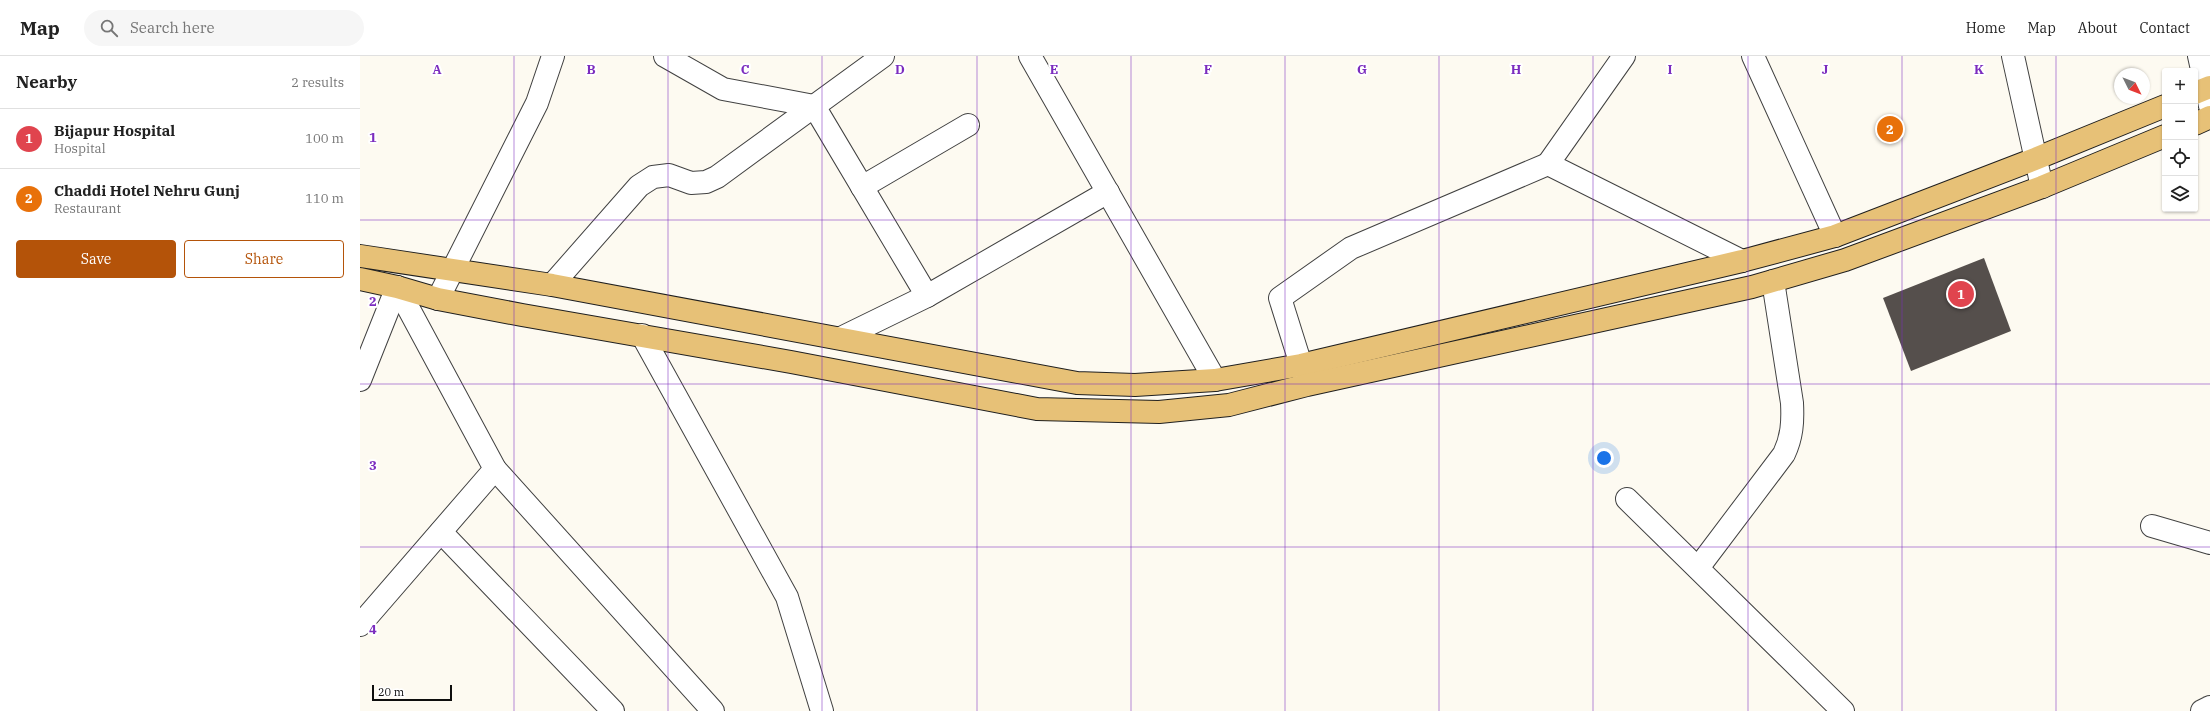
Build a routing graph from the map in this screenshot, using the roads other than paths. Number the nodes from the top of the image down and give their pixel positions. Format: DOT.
graph roads {
  1 [pos="553,56"];
  2 [pos="665,56"];
  3 [pos="883,56"];
  4 [pos="1030,56"];
  5 [pos="1624,56"];
  6 [pos="1752,56"];
  7 [pos="2013,56"];
  8 [pos="2199,56"];
  9 [pos="2205,94"];
  10 [pos="814,106"];
  11 [pos="2162,107"];
  12 [pos="2210,117"];
  13 [pos="2198,123"];
  14 [pos="968,125"];
  15 [pos="2162,137"];
  16 [pos="2035,159"];
  17 [pos="1548,164"];
  18 [pos="862,187"];
  19 [pos="2042,187"];
  20 [pos="1108,192"];
  21 [pos="1835,236"];
  22 [pos="360,256"];
  23 [pos="1742,262"];
  24 [pos="453,269"];
  25 [pos="360,279"];
  26 [pos="1773,281"];
  27 [pos="552,285"];
  28 [pos="397,287"];
  29 [pos="926,296"];
  30 [pos="438,299"];
  31 [pos="642,335"];
  32 [pos="841,338"];
  33 [pos="1304,375"];
  34 [pos="360,380"];
  35 [pos="1215,380"];
  36 [pos="495,469"];
  37 [pos="1628,499"];
  38 [pos="2152,526"];
  39 [pos="441,532"];
  40 [pos="2210,543"];
  41 [pos="1698,568"];
  42 [pos="360,625"];
  43 [pos="2210,707"];
  44 [pos="708,710"];
  45 [pos="613,711"];
  46 [pos="822,711"];
  47 [pos="1843,711"];
  48 [pos="2202,711"];
  1 -- 24 [label="street"];
  2 -- 10 [label="street"];
  3 -- 10 [label="street"];
  4 -- 20 [label="street"];
  5 -- 17 [label="street"];
  6 -- 21 [label="street"];
  7 -- 16 [label="street"];
  8 -- 9 [label="street"];
  10 -- 18 [label="street"];
  10 -- 27 [label="street"];
  11 -- 16 [label="main road"];
  12 -- 13 [label="main road"];
  14 -- 18 [label="street"];
  15 -- 19 [label="main road"];
  16 -- 19 [label="street"];
  16 -- 21 [label="main road"];
  17 -- 23 [label="street"];
  17 -- 33 [label="street"];
  18 -- 29 [label="street"];
  19 -- 26 [label="main road"];
  20 -- 29 [label="street"];
  20 -- 35 [label="street"];
  21 -- 23 [label="main road"];
  22 -- 24 [label="main road"];
  23 -- 33 [label="main road"];
  24 -- 27 [label="main road"];
  24 -- 30 [label="street"];
  25 -- 28 [label="main road"];
  26 -- 33 [label="main road"];
  26 -- 41 [label="street"];
  27 -- 32 [label="main road"];
  28 -- 30 [label="main road"];
  28 -- 34 [label="street"];
  28 -- 36 [label="street"];
  29 -- 32 [label="street"];
  30 -- 31 [label="main road"];
  31 -- 33 [label="main road"];
  31 -- 46 [label="street"];
  32 -- 35 [label="main road"];
  33 -- 35 [label="main road"];
  36 -- 39 [label="street"];
  36 -- 44 [label="street"];
  37 -- 41 [label="street"];
  38 -- 40 [label="street"];
  39 -- 42 [label="street"];
  39 -- 45 [label="street"];
  41 -- 47 [label="street"];
  43 -- 48 [label="street"];
}
